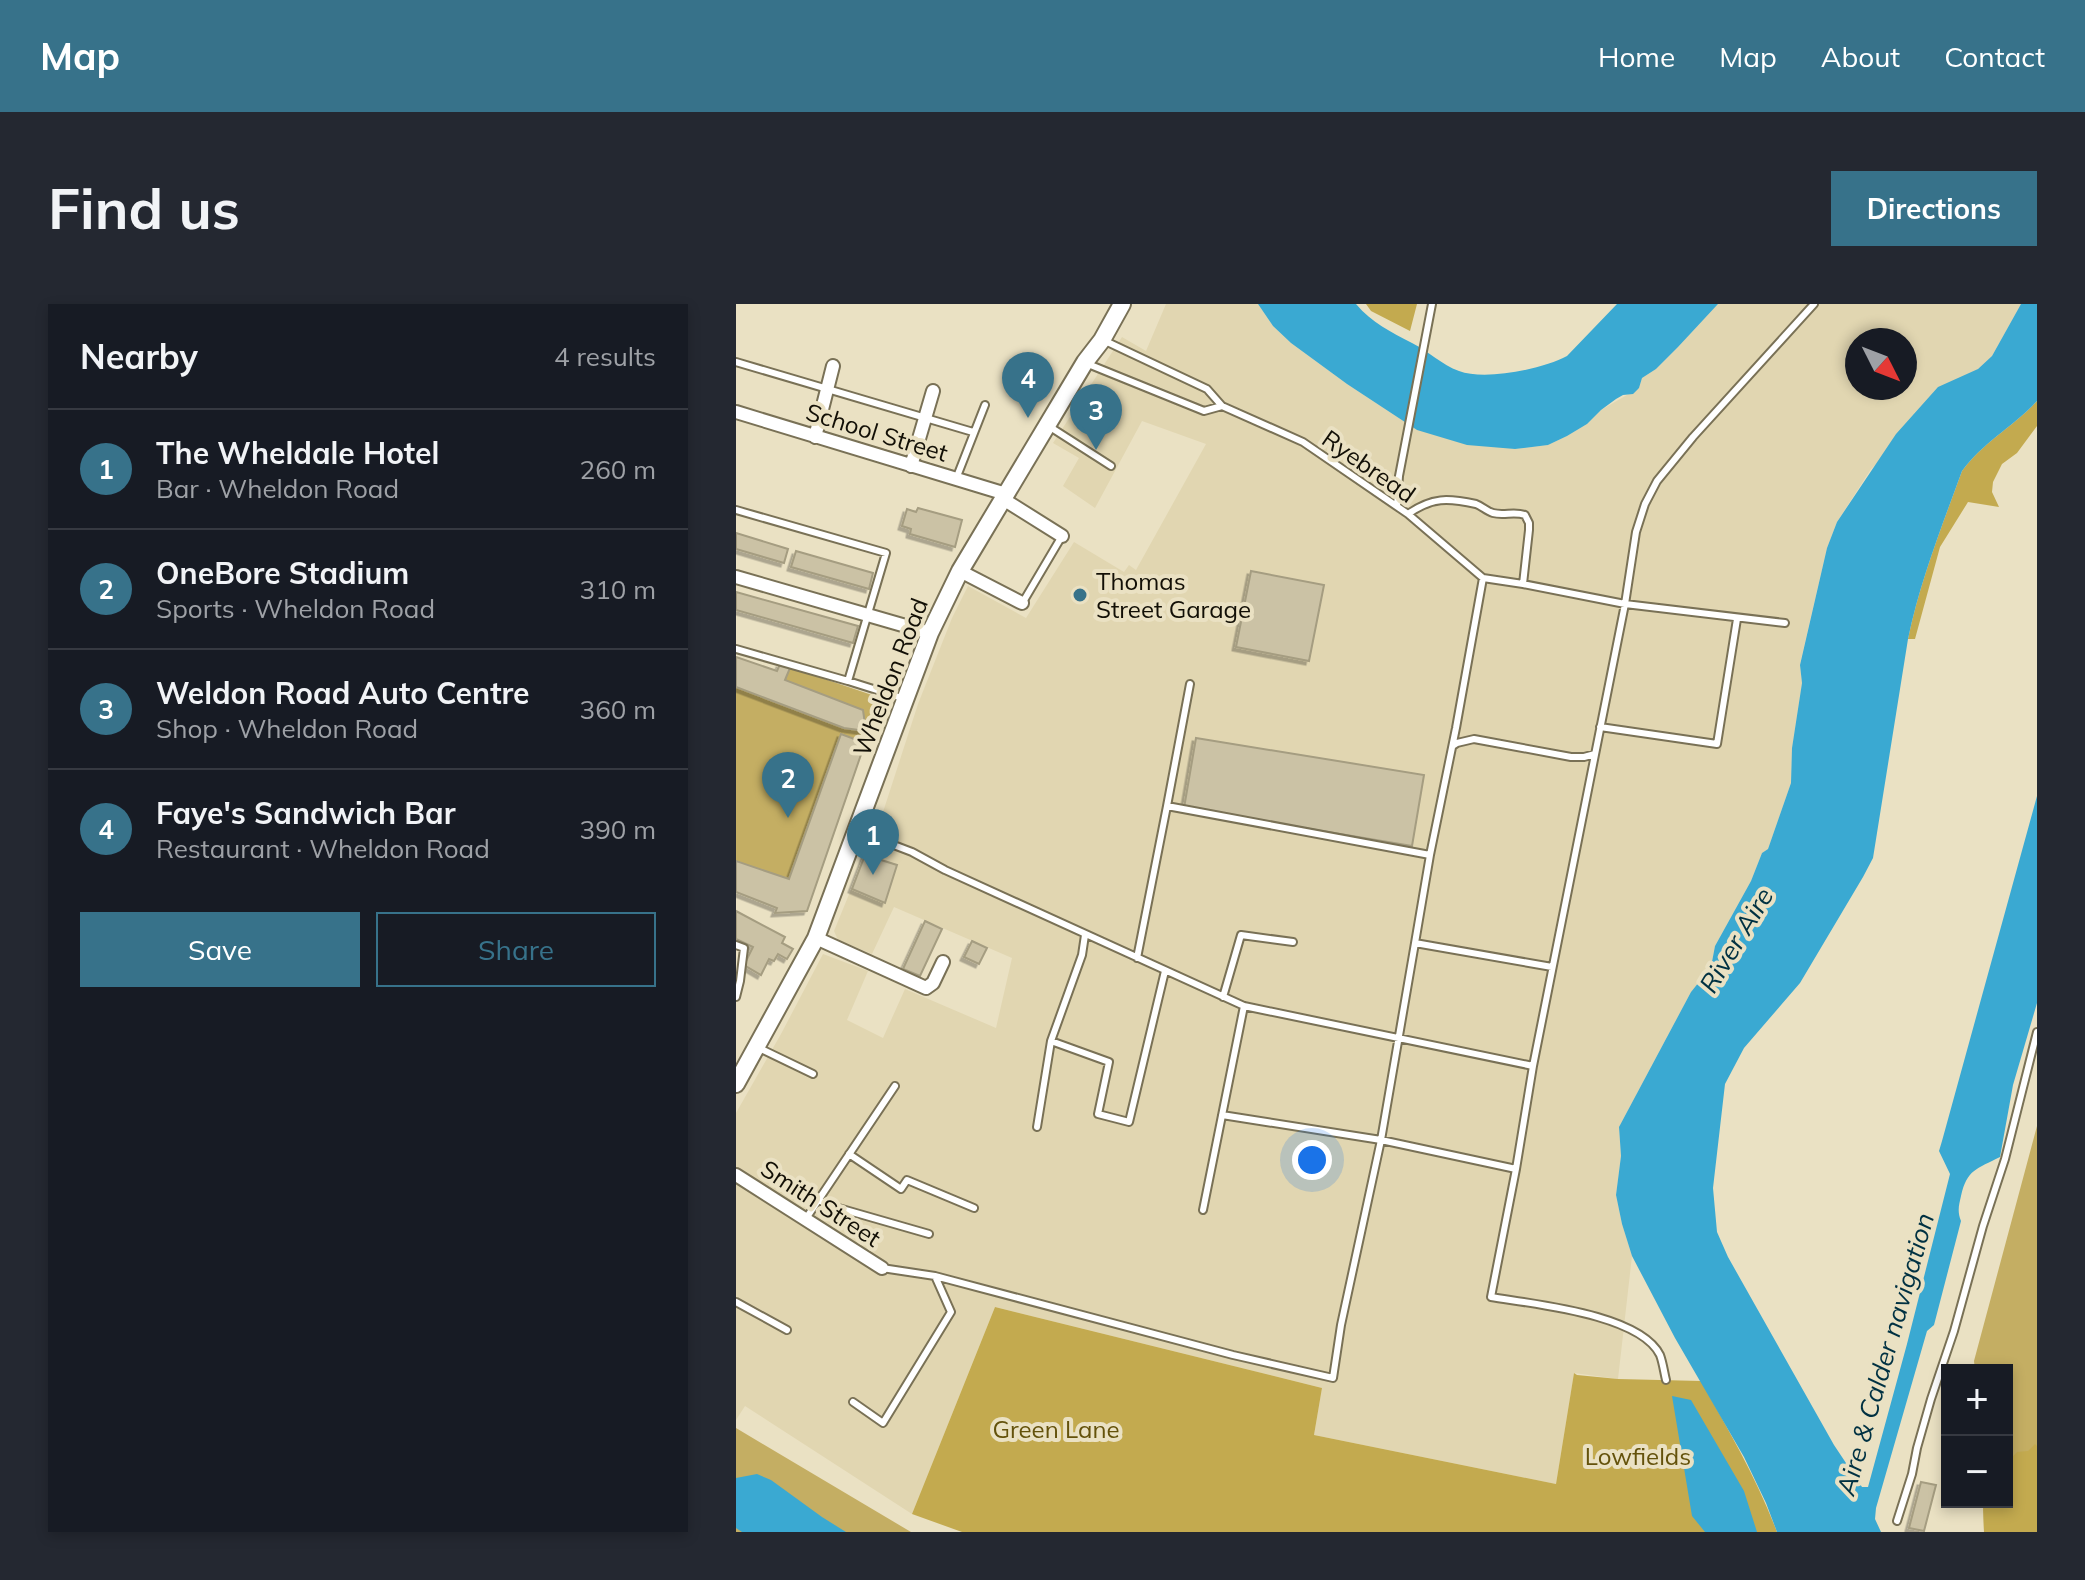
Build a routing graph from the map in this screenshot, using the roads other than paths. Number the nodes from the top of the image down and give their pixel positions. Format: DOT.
graph roads {
  1 [pos="1122,304"];
  2 [pos="1432,304"];
  3 [pos="1814,304"];
  4 [pos="1102,340"];
  5 [pos="736,362"];
  6 [pos="1085,362"];
  7 [pos="833,366"];
  8 [pos="828,390"];
  9 [pos="933,391"];
  10 [pos="985,405"];
  11 [pos="1222,406"];
  12 [pos="736,412"];
  13 [pos="925,418"];
  14 [pos="1047,425"];
  15 [pos="973,432"];
  16 [pos="815,437"];
  17 [pos="911,466"];
  18 [pos="1111,466"];
  19 [pos="956,479"];
  20 [pos="1004,496"];
  21 [pos="1397,506"];
  22 [pos="736,510"];
  23 [pos="1408,514"];
  24 [pos="1062,536"];
  25 [pos="960,571"];
  26 [pos="736,577"];
  27 [pos="1483,578"];
  28 [pos="1523,584"];
  29 [pos="1022,603"];
  30 [pos="1625,604"];
  31 [pos="868,616"];
  32 [pos="1737,619"];
  33 [pos="1785,623"];
  34 [pos="930,633"];
  35 [pos="736,649"];
  36 [pos="848,681"];
  37 [pos="1190,684"];
  38 [pos="906,699"];
  39 [pos="1600,727"];
  40 [pos="1452,747"];
  41 [pos="1595,754"];
  42 [pos="1167,806"];
  43 [pos="857,831"];
  44 [pos="1430,855"];
  45 [pos="1085,935"];
  46 [pos="816,938"];
  47 [pos="1293,942"];
  48 [pos="1415,943"];
  49 [pos="736,945"];
  50 [pos="1137,958"];
  51 [pos="943,962"];
  52 [pos="1552,967"];
  53 [pos="1165,971"];
  54 [pos="736,997"];
  55 [pos="1223,997"];
  56 [pos="1244,1006"];
  57 [pos="2037,1032"];
  58 [pos="1399,1039"];
  59 [pos="1051,1041"];
  60 [pos="757,1047"];
  61 [pos="1533,1066"];
  62 [pos="813,1074"];
  63 [pos="736,1084"];
  64 [pos="895,1086"];
  65 [pos="1222,1115"];
  66 [pos="1037,1127"];
  67 [pos="1381,1140"];
  68 [pos="849,1154"];
  69 [pos="1516,1169"];
  70 [pos="736,1175"];
  71 [pos="818,1200"];
  72 [pos="974,1208"];
  73 [pos="1203,1210"];
  74 [pos="805,1220"];
  75 [pos="929,1234"];
  76 [pos="882,1268"];
  77 [pos="935,1276"];
  78 [pos="736,1302"];
  79 [pos="787,1330"];
  80 [pos="1666,1380"];
  81 [pos="853,1402"];
  82 [pos="1897,1521"];
  1 -- 4 [label="street, Wheldon Road"];
  2 -- 21 [label="lane"];
  3 -- 30 [label="lane"];
  4 -- 6 [label="street, Wheldon Road"];
  4 -- 11 [label="lane, Ryebread"];
  5 -- 8 [label="lane"];
  6 -- 11 [label="lane, Ryebread"];
  6 -- 14 [label="street, Wheldon Road"];
  7 -- 8 [label="street"];
  8 -- 13 [label="lane"];
  8 -- 16 [label="street"];
  9 -- 13 [label="street"];
  10 -- 15 [label="lane"];
  11 -- 21 [label="lane, Ryebread"];
  12 -- 16 [label="street, School Street"];
  13 -- 15 [label="lane"];
  13 -- 17 [label="street"];
  14 -- 18 [label="lane"];
  14 -- 20 [label="street, Wheldon Road"];
  15 -- 19 [label="lane"];
  16 -- 17 [label="street, School Street"];
  17 -- 19 [label="street, School Street"];
  19 -- 20 [label="street, School Street"];
  20 -- 24 [label="street, School Street"];
  20 -- 25 [label="street, Wheldon Road"];
  21 -- 23 [label="lane, Ryebread"];
  22 -- 31 [label="lane"];
  23 -- 27 [label="lane, Ryebread"];
  23 -- 28 [label="lane"];
  24 -- 29 [label="lane"];
  25 -- 29 [label="street"];
  25 -- 34 [label="street, Wheldon Road"];
  26 -- 31 [label="street"];
  27 -- 28 [label="lane"];
  27 -- 40 [label="lane"];
  28 -- 30 [label="lane"];
  30 -- 32 [label="lane"];
  30 -- 39 [label="lane"];
  31 -- 34 [label="street"];
  31 -- 36 [label="lane"];
  32 -- 33 [label="lane"];
  32 -- 39 [label="lane"];
  34 -- 38 [label="street, Wheldon Road"];
  35 -- 36 [label="lane"];
  36 -- 38 [label="lane"];
  37 -- 42 [label="lane"];
  38 -- 43 [label="street, Wheldon Road"];
  39 -- 41 [label="lane"];
  40 -- 41 [label="lane"];
  40 -- 44 [label="lane"];
  41 -- 52 [label="lane"];
  42 -- 44 [label="lane"];
  42 -- 50 [label="lane"];
  43 -- 45 [label="lane"];
  43 -- 46 [label="street, Wheldon Road"];
  44 -- 48 [label="lane"];
  45 -- 50 [label="lane"];
  45 -- 59 [label="lane"];
  46 -- 51 [label="street"];
  46 -- 60 [label="street, Wheldon Road"];
  47 -- 55 [label="lane"];
  48 -- 52 [label="lane"];
  48 -- 58 [label="lane"];
  49 -- 54 [label="lane"];
  50 -- 53 [label="lane"];
  52 -- 61 [label="lane"];
  53 -- 55 [label="lane"];
  53 -- 59 [label="lane"];
  55 -- 56 [label="lane"];
  56 -- 58 [label="lane"];
  56 -- 65 [label="lane"];
  57 -- 82 [label="lane"];
  58 -- 61 [label="lane"];
  58 -- 67 [label="lane"];
  59 -- 66 [label="lane"];
  60 -- 62 [label="lane"];
  60 -- 63 [label="street, Wheldon Road"];
  61 -- 69 [label="lane"];
  64 -- 68 [label="lane"];
  65 -- 67 [label="lane"];
  65 -- 73 [label="lane"];
  67 -- 69 [label="lane"];
  67 -- 77 [label="lane"];
  68 -- 71 [label="lane"];
  68 -- 72 [label="lane"];
  69 -- 80 [label="lane"];
  70 -- 74 [label="street, Smith Street"];
  71 -- 74 [label="lane"];
  71 -- 75 [label="lane"];
  74 -- 76 [label="street, Smith Street"];
  76 -- 77 [label="lane"];
  77 -- 81 [label="lane"];
  78 -- 79 [label="lane"];
}
